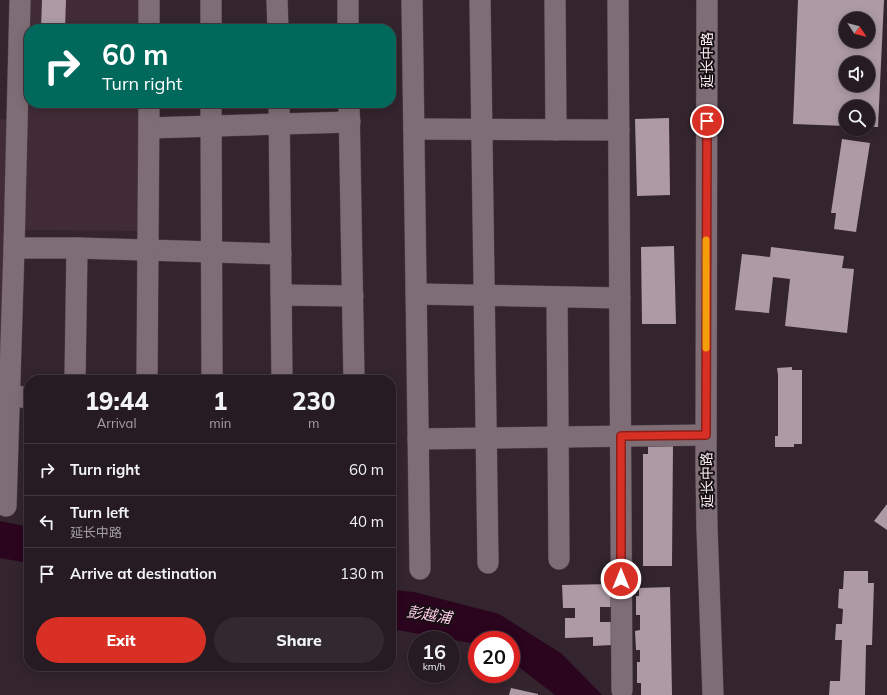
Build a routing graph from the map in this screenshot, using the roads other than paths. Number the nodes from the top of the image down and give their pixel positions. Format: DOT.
graph roads {
  1 [pos="20,0"];
  2 [pos="149,0"];
  3 [pos="211,0"];
  4 [pos="277,0"];
  5 [pos="348,0"];
  6 [pos="412,0"];
  7 [pos="480,0"];
  8 [pos="555,0"];
  9 [pos="618,0"];
  10 [pos="707,0"];
  11 [pos="149,24"];
  12 [pos="211,24"];
  13 [pos="278,24"];
  14 [pos="348,24"];
  15 [pos="149,108"];
  16 [pos="211,108"];
  17 [pos="279,108"];
  18 [pos="349,113"];
  19 [pos="279,124"];
  20 [pos="212,126"];
  21 [pos="149,128"];
  22 [pos="414,129"];
  23 [pos="482,130"];
  24 [pos="556,130"];
  25 [pos="619,130"];
  26 [pos="14,248"];
  27 [pos="77,248"];
  28 [pos="148,250"];
  29 [pos="212,252"];
  30 [pos="281,254"];
  31 [pos="416,294"];
  32 [pos="281,295"];
  33 [pos="352,296"];
  34 [pos="485,296"];
  35 [pos="557,297"];
  36 [pos="620,298"];
  37 [pos="75,375"];
  38 [pos="147,375"];
  39 [pos="212,375"];
  40 [pos="282,375"];
  41 [pos="354,375"];
  42 [pos="13,395"];
  43 [pos="706,435"];
  44 [pos="621,436"];
  45 [pos="558,437"];
  46 [pos="487,438"];
  47 [pos="418,439"];
  48 [pos="6,506"];
  49 [pos="559,559"];
  50 [pos="488,563"];
  51 [pos="420,569"];
  52 [pos="622,690"];
  53 [pos="713,695"];
  1 -- 26 [label="street"];
  2 -- 11 [label="street"];
  3 -- 12 [label="street"];
  4 -- 13 [label="street"];
  5 -- 14 [label="street"];
  6 -- 22 [label="street"];
  7 -- 23 [label="street"];
  8 -- 24 [label="street"];
  9 -- 25 [label="street"];
  10 -- 43 [label="street, 延长中路"];
  15 -- 21 [label="street"];
  16 -- 20 [label="street"];
  17 -- 19 [label="street"];
  18 -- 19 [label="street"];
  18 -- 33 [label="street"];
  19 -- 20 [label="street"];
  19 -- 30 [label="street"];
  20 -- 21 [label="street"];
  20 -- 29 [label="street"];
  21 -- 28 [label="street"];
  22 -- 23 [label="street"];
  22 -- 31 [label="street"];
  23 -- 24 [label="street"];
  23 -- 34 [label="street"];
  24 -- 25 [label="street"];
  25 -- 36 [label="street"];
  26 -- 27 [label="street"];
  26 -- 42 [label="street"];
  27 -- 28 [label="street"];
  27 -- 37 [label="street"];
  28 -- 29 [label="street"];
  28 -- 38 [label="street"];
  29 -- 30 [label="street"];
  29 -- 39 [label="street"];
  30 -- 32 [label="street"];
  31 -- 34 [label="street"];
  31 -- 47 [label="street"];
  32 -- 33 [label="street"];
  32 -- 40 [label="street"];
  33 -- 41 [label="street"];
  34 -- 35 [label="street"];
  34 -- 46 [label="street"];
  35 -- 36 [label="street"];
  35 -- 45 [label="street"];
  36 -- 44 [label="street"];
  42 -- 48 [label="street"];
  43 -- 44 [label="street"];
  43 -- 53 [label="street, 延长中路"];
  44 -- 45 [label="street"];
  44 -- 52 [label="street"];
  45 -- 46 [label="street"];
  45 -- 49 [label="street"];
  46 -- 47 [label="street"];
  46 -- 50 [label="street"];
  47 -- 51 [label="street"];
}
